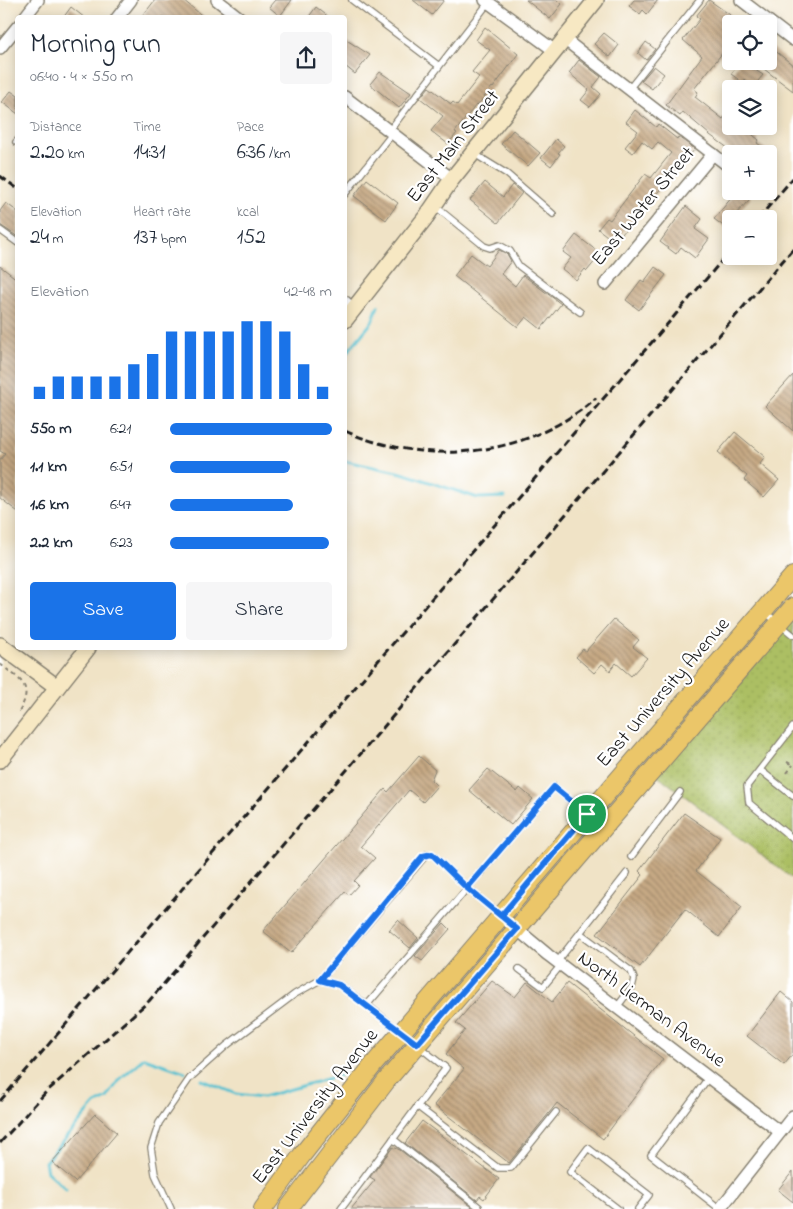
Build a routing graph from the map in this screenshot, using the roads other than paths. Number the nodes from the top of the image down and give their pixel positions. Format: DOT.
graph roads {
  1 [pos="38,0"];
  2 [pos="131,0"];
  3 [pos="217,0"];
  4 [pos="352,0"];
  5 [pos="596,0"];
  6 [pos="700,0"];
  7 [pos="741,0"];
  8 [pos="488,1"];
  9 [pos="26,15"];
  10 [pos="119,15"];
  11 [pos="236,15"];
  12 [pos="15,30"];
  13 [pos="793,40"];
  14 [pos="560,45"];
  15 [pos="0,48"];
  16 [pos="439,66"];
  17 [pos="628,89"];
  18 [pos="347,99"];
  19 [pos="391,132"];
  20 [pos="473,153"];
  21 [pos="713,154"];
  22 [pos="722,161"];
  23 [pos="452,179"];
  24 [pos="347,191"];
  25 [pos="433,204"];
  26 [pos="553,214"];
  27 [pos="0,230"];
  28 [pos="15,241"];
  29 [pos="605,284"];
  30 [pos="348,311"];
  31 [pos="580,312"];
  32 [pos="793,576"];
  33 [pos="793,607"];
  34 [pos="763,611"];
  35 [pos="778,624"];
  36 [pos="793,635"];
  37 [pos="0,645"];
  38 [pos="86,650"];
  39 [pos="57,687"];
  40 [pos="793,728"];
  41 [pos="0,760"];
  42 [pos="760,770"];
  43 [pos="680,792"];
  44 [pos="793,796"];
  45 [pos="587,814"];
  46 [pos="793,839"];
  47 [pos="631,857"];
  48 [pos="628,873"];
  49 [pos="467,888"];
  50 [pos="501,916"];
  51 [pos="517,929"];
  52 [pos="580,933"];
  53 [pos="559,963"];
  54 [pos="519,969"];
  55 [pos="320,980"];
  56 [pos="367,1006"];
  57 [pos="617,1007"];
  58 [pos="401,1032"];
  59 [pos="417,1044"];
  60 [pos="709,1077"];
  61 [pos="417,1106"];
  62 [pos="556,1112"];
  63 [pos="793,1116"];
  64 [pos="780,1132"];
  65 [pos="393,1139"];
  66 [pos="171,1209"];
  67 [pos="263,1209"];
  68 [pos="288,1209"];
  69 [pos="341,1209"];
  70 [pos="478,1209"];
  71 [pos="618,1209"];
  72 [pos="638,1209"];
  73 [pos="720,1209"];
  1 -- 9 [label="street"];
  2 -- 10 [label="street"];
  3 -- 11 [label="street"];
  4 -- 16 [label="lane"];
  5 -- 14 [label="main road, East Main Street"];
  6 -- 17 [label="lane"];
  7 -- 13 [label="street"];
  8 -- 14 [label="street"];
  8 -- 16 [label="lane"];
  12 -- 15 [label="street"];
  14 -- 17 [label="street"];
  14 -- 20 [label="main road, East Main Street"];
  16 -- 19 [label="lane"];
  17 -- 21 [label="street"];
  18 -- 19 [label="street"];
  19 -- 23 [label="street"];
  19 -- 24 [label="lane"];
  20 -- 23 [label="main road, East Main Street"];
  20 -- 26 [label="lane"];
  21 -- 22 [label="street"];
  21 -- 29 [label="street, East Water Street"];
  23 -- 25 [label="main road, East Main Street"];
  25 -- 30 [label="main road, East Main Street"];
  25 -- 31 [label="lane"];
  27 -- 28 [label="lane"];
  32 -- 34 [label="main road, East University Avenue"];
  33 -- 35 [label="main road, East University Avenue"];
  34 -- 35 [label="lane"];
  34 -- 45 [label="main road, East University Avenue"];
  35 -- 36 [label="lane"];
  35 -- 51 [label="main road, East University Avenue"];
  37 -- 39 [label="main road"];
  38 -- 39 [label="main road"];
  39 -- 41 [label="main road"];
  40 -- 42 [label="lane"];
  42 -- 44 [label="lane"];
  42 -- 46 [label="lane"];
  43 -- 47 [label="lane"];
  45 -- 49 [label="lane"];
  45 -- 50 [label="main road, East University Avenue"];
  48 -- 52 [label="lane"];
  49 -- 50 [label="lane"];
  49 -- 55 [label="lane"];
  49 -- 56 [label="lane"];
  50 -- 51 [label="street, North Lierman Avenue"];
  50 -- 58 [label="main road, East University Avenue"];
  51 -- 53 [label="street, North Lierman Avenue"];
  51 -- 59 [label="main road, East University Avenue"];
  52 -- 53 [label="lane"];
  52 -- 57 [label="lane"];
  53 -- 54 [label="lane"];
  53 -- 57 [label="street, North Lierman Avenue"];
  55 -- 56 [label="lane"];
  55 -- 66 [label="lane"];
  56 -- 58 [label="lane"];
  57 -- 60 [label="street, North Lierman Avenue"];
  58 -- 59 [label="lane"];
  58 -- 67 [label="main road, East University Avenue"];
  59 -- 61 [label="lane"];
  59 -- 68 [label="main road, East University Avenue"];
  60 -- 64 [label="street, North Lierman Avenue"];
  60 -- 73 [label="lane"];
  61 -- 62 [label="lane"];
  61 -- 65 [label="lane"];
  63 -- 64 [label="street"];
  64 -- 73 [label="street"];
  65 -- 69 [label="lane"];
  65 -- 70 [label="lane"];
  71 -- 72 [label="lane"];
}
